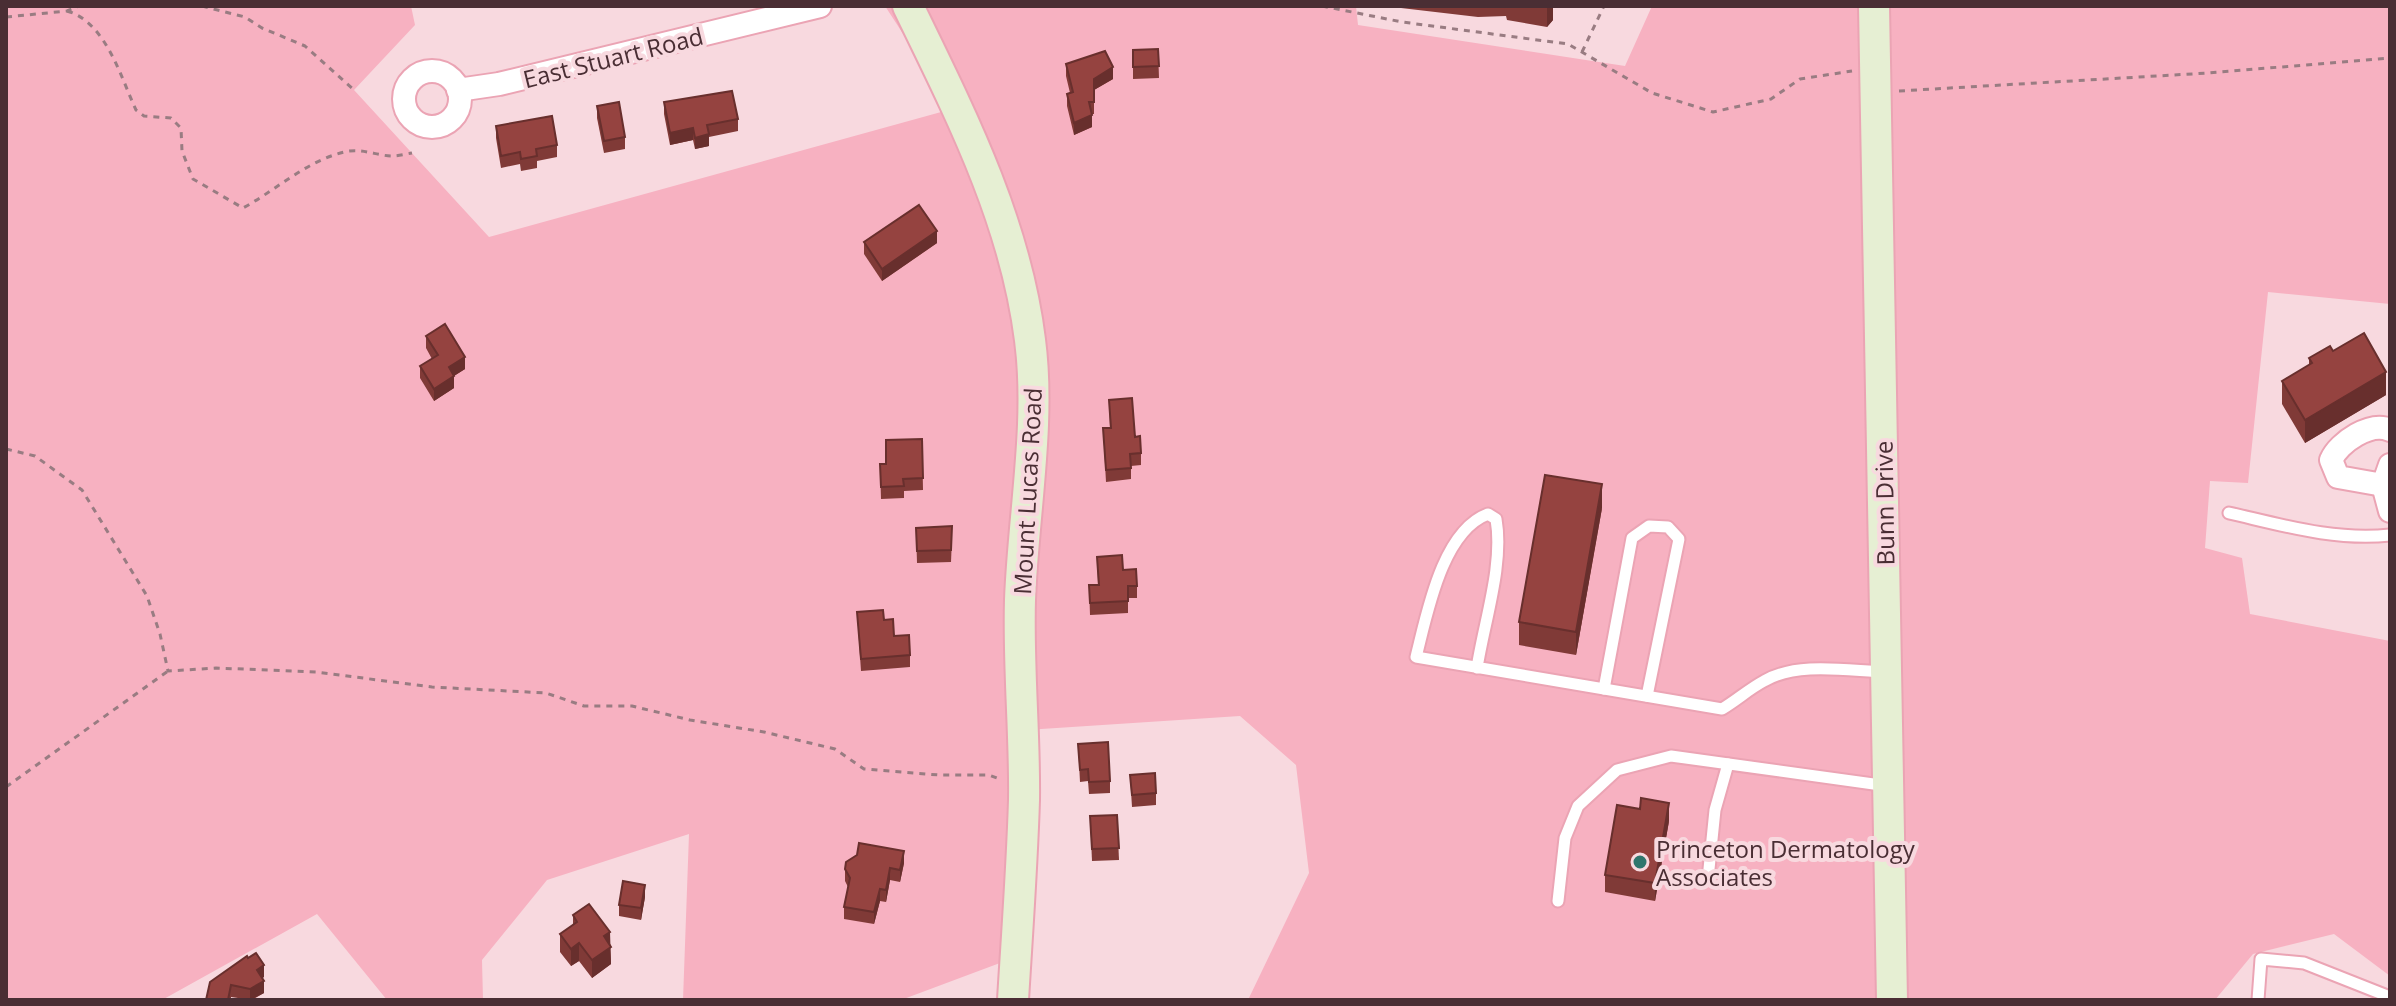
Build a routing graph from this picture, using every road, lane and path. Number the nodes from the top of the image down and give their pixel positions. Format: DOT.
graph roads {
  1 [pos="79,6"];
  2 [pos="202,6"];
  3 [pos="820,6"];
  4 [pos="908,6"];
  5 [pos="1322,6"];
  6 [pos="1604,6"];
  7 [pos="1874,6"];
  8 [pos="67,11"];
  9 [pos="6,17"];
  10 [pos="1582,52"];
  11 [pos="2390,58"];
  12 [pos="1869,81"];
  13 [pos="354,90"];
  14 [pos="458,90"];
  15 [pos="412,153"];
  16 [pos="2390,430"];
  17 [pos="6,449"];
  18 [pos="2386,475"];
  19 [pos="2390,511"];
  20 [pos="2229,513"];
  21 [pos="2390,535"];
  22 [pos="1477,668"];
  23 [pos="168,671"];
  24 [pos="1887,672"];
  25 [pos="1604,689"];
  26 [pos="1647,696"];
  27 [pos="1728,764"];
  28 [pos="1005,781"];
  29 [pos="1889,786"];
  30 [pos="6,787"];
  31 [pos="1709,869"];
  32 [pos="1558,901"];
  33 [pos="2390,997"];
  34 [pos="1013,1000"];
  35 [pos="1892,1000"];
  36 [pos="2258,1000"];
  1 -- 8 [label="path"];
  2 -- 13 [label="path"];
  3 -- 14 [label="street, East Stuart Road"];
  4 -- 34 [label="street, Mount Lucas Road"];
  5 -- 10 [label="path"];
  6 -- 10 [label="path"];
  7 -- 12 [label="street, Bunn Drive"];
  8 -- 9 [label="path"];
  8 -- 15 [label="path"];
  10 -- 12 [label="path"];
  11 -- 12 [label="path"];
  12 -- 24 [label="street, Bunn Drive"];
  16 -- 18 [label="street"];
  17 -- 23 [label="path"];
  18 -- 19 [label="street"];
  20 -- 21 [label="lane"];
  22 -- 22 [label="lane"];
  22 -- 25 [label="lane"];
  23 -- 28 [label="path"];
  23 -- 30 [label="path"];
  24 -- 26 [label="lane"];
  24 -- 29 [label="street, Bunn Drive"];
  25 -- 26 [label="lane"];
  25 -- 26 [label="lane"];
  27 -- 29 [label="lane"];
  27 -- 31 [label="lane"];
  27 -- 32 [label="lane"];
  29 -- 35 [label="street, Bunn Drive"];
  33 -- 36 [label="lane"];
}
